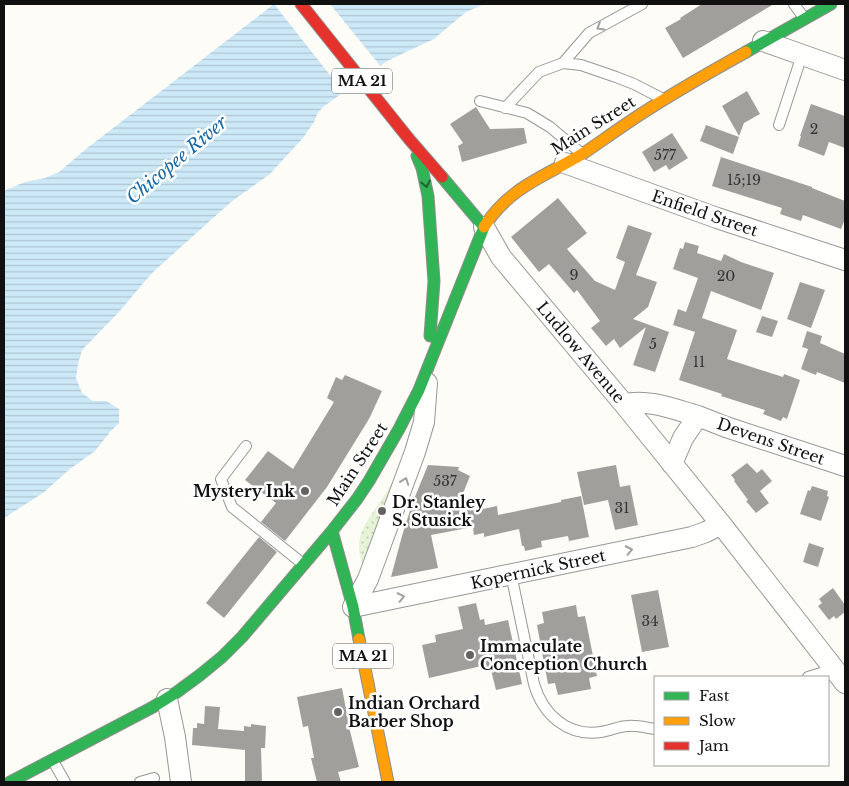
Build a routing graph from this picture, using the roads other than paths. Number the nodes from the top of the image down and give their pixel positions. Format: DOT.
graph roads {
  1 [pos="301,4"];
  2 [pos="642,4"];
  3 [pos="794,4"];
  4 [pos="831,4"];
  5 [pos="804,18"];
  6 [pos="763,41"];
  7 [pos="802,55"];
  8 [pos="563,63"];
  9 [pos="845,70"];
  10 [pos="480,101"];
  11 [pos="660,102"];
  12 [pos="505,108"];
  13 [pos="779,125"];
  14 [pos="409,139"];
  15 [pos="573,158"];
  16 [pos="484,227"];
  17 [pos="845,260"];
  18 [pos="428,368"];
  19 [pos="624,404"];
  20 [pos="698,416"];
  21 [pos="246,446"];
  22 [pos="672,464"];
  23 [pos="845,466"];
  24 [pos="722,524"];
  25 [pos="332,531"];
  26 [pos="303,565"];
  27 [pos="511,574"];
  28 [pos="353,607"];
  29 [pos="839,676"];
  30 [pos="166,699"];
  31 [pos="654,729"];
  32 [pos="52,760"];
  33 [pos="154,778"];
  34 [pos="10,782"];
  35 [pos="65,782"];
  36 [pos="140,782"];
  37 [pos="181,782"];
  38 [pos="388,782"];
  1 -- 14 [label="main road, Ludlow Avenue / MA 21"];
  2 -- 8 [label="lane, one-way"];
  3 -- 5 [label="lane"];
  4 -- 5 [label="main road, Main Street"];
  5 -- 6 [label="main road, Main Street"];
  6 -- 7 [label="street"];
  6 -- 11 [label="main road, Main Street"];
  7 -- 9 [label="street"];
  7 -- 13 [label="lane"];
  8 -- 11 [label="lane"];
  8 -- 12 [label="lane"];
  10 -- 12 [label="lane"];
  11 -- 15 [label="main road, Main Street"];
  12 -- 15 [label="lane"];
  14 -- 16 [label="main road, Ludlow Avenue / MA 21"];
  14 -- 18 [label="main road, one-way"];
  15 -- 16 [label="main road, Main Street"];
  15 -- 17 [label="street, Enfield Street"];
  16 -- 18 [label="main road, Main Street"];
  16 -- 19 [label="street, Ludlow Avenue"];
  18 -- 25 [label="main road, Main Street"];
  28 -- 18 [label="street, one-way"];
  19 -- 20 [label="street, Devens Street"];
  19 -- 22 [label="street, Ludlow Avenue"];
  20 -- 22 [label="street, Devens Street"];
  20 -- 23 [label="street, Devens Street"];
  21 -- 26 [label="lane"];
  22 -- 24 [label="street, Ludlow Avenue"];
  27 -- 24 [label="street, Kopernick Street, one-way"];
  24 -- 29 [label="street, Ludlow Avenue"];
  25 -- 26 [label="main road, Main Street"];
  25 -- 28 [label="main road, MA 21"];
  26 -- 30 [label="main road, Main Street"];
  28 -- 27 [label="street, Kopernick Street, one-way"];
  27 -- 31 [label="lane"];
  28 -- 38 [label="main road, MA 21"];
  30 -- 32 [label="main road, Main Street"];
  30 -- 37 [label="street"];
  32 -- 34 [label="main road, Main Street"];
  32 -- 35 [label="lane"];
  33 -- 36 [label="lane"];
}
